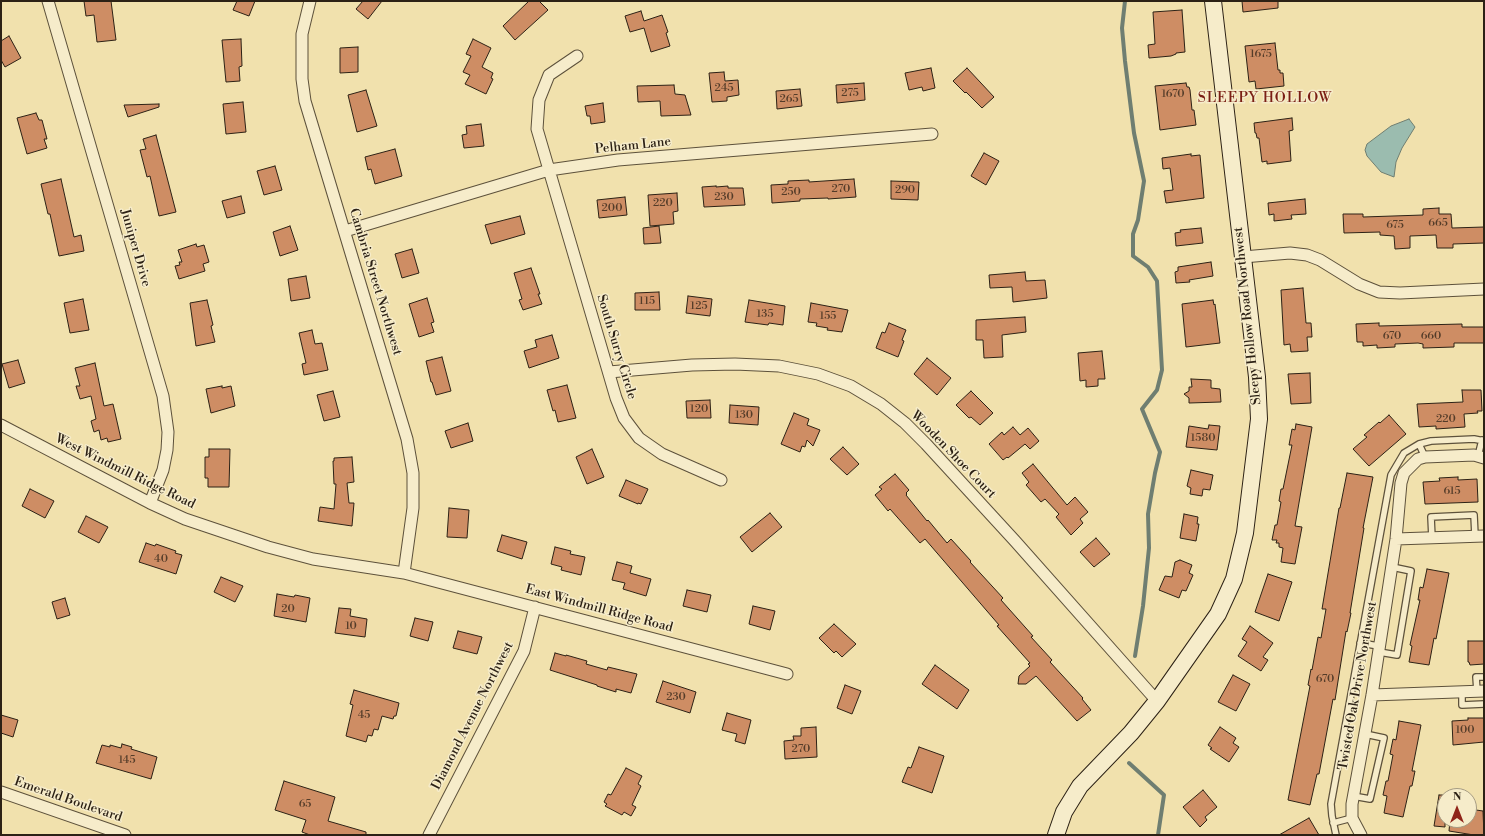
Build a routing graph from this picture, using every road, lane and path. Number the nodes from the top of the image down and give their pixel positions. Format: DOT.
graph roads {
  1 [pos="48,1"];
  2 [pos="310,1"];
  3 [pos="1213,1"];
  4 [pos="577,56"];
  5 [pos="932,134"];
  6 [pos="549,170"];
  7 [pos="345,231"];
  8 [pos="1243,257"];
  9 [pos="1484,289"];
  10 [pos="609,372"];
  11 [pos="1,425"];
  12 [pos="1483,440"];
  13 [pos="1419,444"];
  14 [pos="1425,457"];
  15 [pos="1481,457"];
  16 [pos="721,480"];
  17 [pos="1389,480"];
  18 [pos="1401,483"];
  19 [pos="150,503"];
  20 [pos="1480,536"];
  21 [pos="1432,538"];
  22 [pos="1396,539"];
  23 [pos="1392,568"];
  24 [pos="404,573"];
  25 [pos="535,607"];
  26 [pos="1360,643"];
  27 [pos="1379,649"];
  28 [pos="787,674"];
  29 [pos="1484,677"];
  30 [pos="1480,691"];
  31 [pos="1462,692"];
  32 [pos="1372,695"];
  33 [pos="1157,701"];
  34 [pos="1484,704"];
  35 [pos="1365,734"];
  36 [pos="1,792"];
  37 [pos="1353,796"];
  38 [pos="1352,818"];
  39 [pos="1333,823"];
  40 [pos="125,835"];
  41 [pos="429,835"];
  42 [pos="1056,835"];
  43 [pos="1336,835"];
  44 [pos="1361,835"];
  1 -- 19 [label="street, Juniper Drive"];
  2 -- 7 [label="street, Cambria Street Northwest"];
  3 -- 8 [label="street, Sleepy Hollow Road Northwest"];
  4 -- 6 [label="street, South Surry Circle"];
  5 -- 6 [label="street, Pelham Lane"];
  6 -- 7 [label="street, Pelham Lane"];
  6 -- 10 [label="street, South Surry Circle"];
  7 -- 24 [label="street, Cambria Street Northwest"];
  8 -- 9 [label="street"];
  8 -- 33 [label="street, Sleepy Hollow Road Northwest"];
  10 -- 16 [label="street, South Surry Circle"];
  10 -- 33 [label="street, Wooden Shoe Court"];
  11 -- 19 [label="street, West Windmill Ridge Road"];
  12 -- 13 [label="lane"];
  12 -- 15 [label="lane"];
  13 -- 14 [label="lane"];
  13 -- 17 [label="lane"];
  14 -- 15 [label="street"];
  14 -- 18 [label="street"];
  17 -- 18 [label="lane"];
  17 -- 26 [label="lane"];
  18 -- 22 [label="street, Twisted Oak Drive Northwest"];
  19 -- 24 [label="street, West Windmill Ridge Road"];
  20 -- 21 [label="street"];
  20 -- 21 [label="lane"];
  21 -- 22 [label="street"];
  22 -- 23 [label="street, Twisted Oak Drive Northwest"];
  23 -- 27 [label="street, Twisted Oak Drive Northwest"];
  23 -- 27 [label="lane"];
  24 -- 25 [label="street, East Windmill Ridge Road"];
  25 -- 28 [label="street, East Windmill Ridge Road"];
  25 -- 41 [label="street, Diamond Avenue Northwest"];
  26 -- 27 [label="lane"];
  26 -- 39 [label="lane"];
  27 -- 32 [label="street, Twisted Oak Drive Northwest"];
  29 -- 30 [label="lane"];
  30 -- 31 [label="street"];
  31 -- 32 [label="street"];
  31 -- 34 [label="lane"];
  32 -- 35 [label="street, Twisted Oak Drive Northwest"];
  33 -- 42 [label="street, Sleepy Hollow Road Northwest"];
  35 -- 37 [label="street, Twisted Oak Drive Northwest"];
  35 -- 37 [label="lane"];
  36 -- 40 [label="street, Emerald Boulevard"];
  37 -- 38 [label="street, Twisted Oak Drive Northwest"];
  38 -- 39 [label="lane"];
  38 -- 44 [label="street"];
  39 -- 43 [label="lane"];
}
